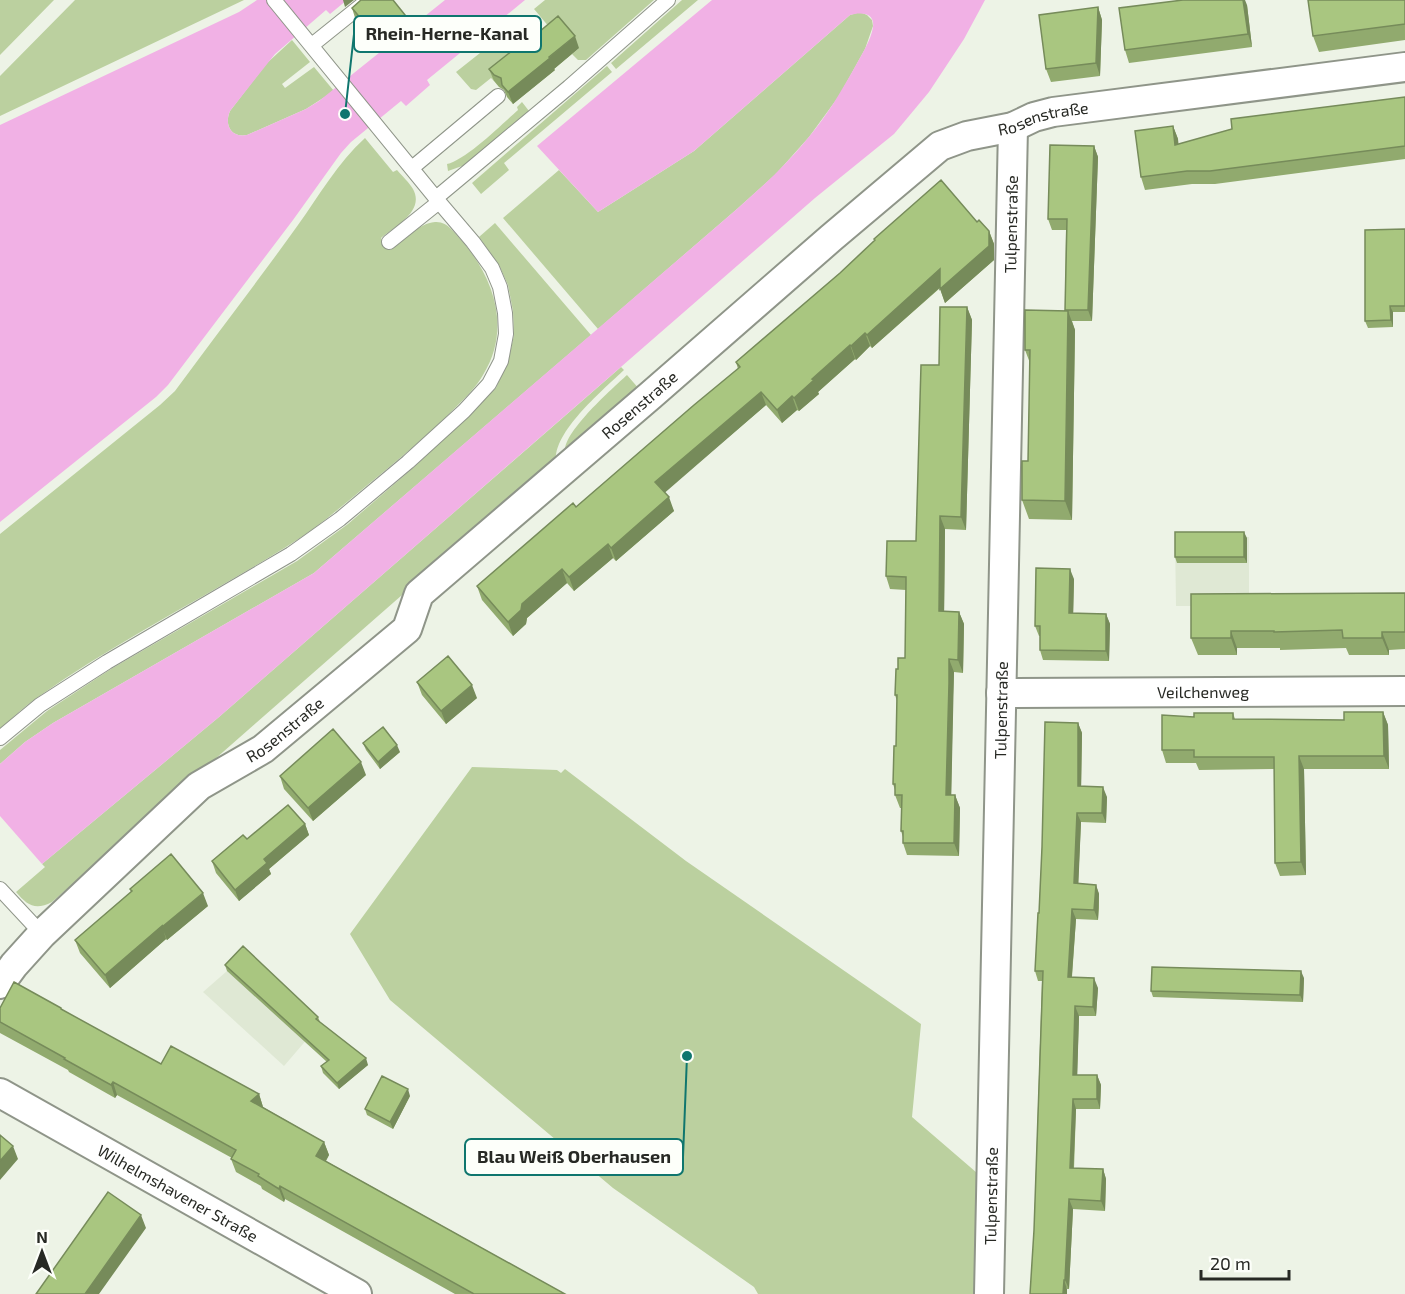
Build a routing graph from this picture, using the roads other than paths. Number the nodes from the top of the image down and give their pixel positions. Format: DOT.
graph roads {
  1 [pos="274,0"];
  2 [pos="368,0"];
  3 [pos="668,0"];
  4 [pos="309,41"];
  5 [pos="1405,67"];
  6 [pos="498,96"];
  7 [pos="1013,126"];
  8 [pos="412,168"];
  9 [pos="438,200"];
  10 [pos="389,242"];
  11 [pos="1405,691"];
  12 [pos="1001,693"];
  13 [pos="0,738"];
  14 [pos="0,889"];
  15 [pos="42,934"];
  16 [pos="0,984"];
  17 [pos="0,1093"];
  18 [pos="357,1294"];
  19 [pos="989,1294"];
  1 -- 4 [label="lane"];
  2 -- 4 [label="lane"];
  3 -- 9 [label="lane"];
  4 -- 8 [label="lane"];
  5 -- 7 [label="street, Rosenstraße"];
  6 -- 8 [label="lane"];
  7 -- 12 [label="street, Tulpenstraße"];
  7 -- 15 [label="street, Rosenstraße"];
  8 -- 9 [label="lane"];
  9 -- 10 [label="lane"];
  9 -- 13 [label="lane"];
  11 -- 12 [label="street, Veilchenweg"];
  12 -- 19 [label="street, Tulpenstraße"];
  14 -- 15 [label="lane"];
  15 -- 16 [label="street, Rosenstraße"];
  17 -- 18 [label="street, Wilhelmshavener Straße"];
}
